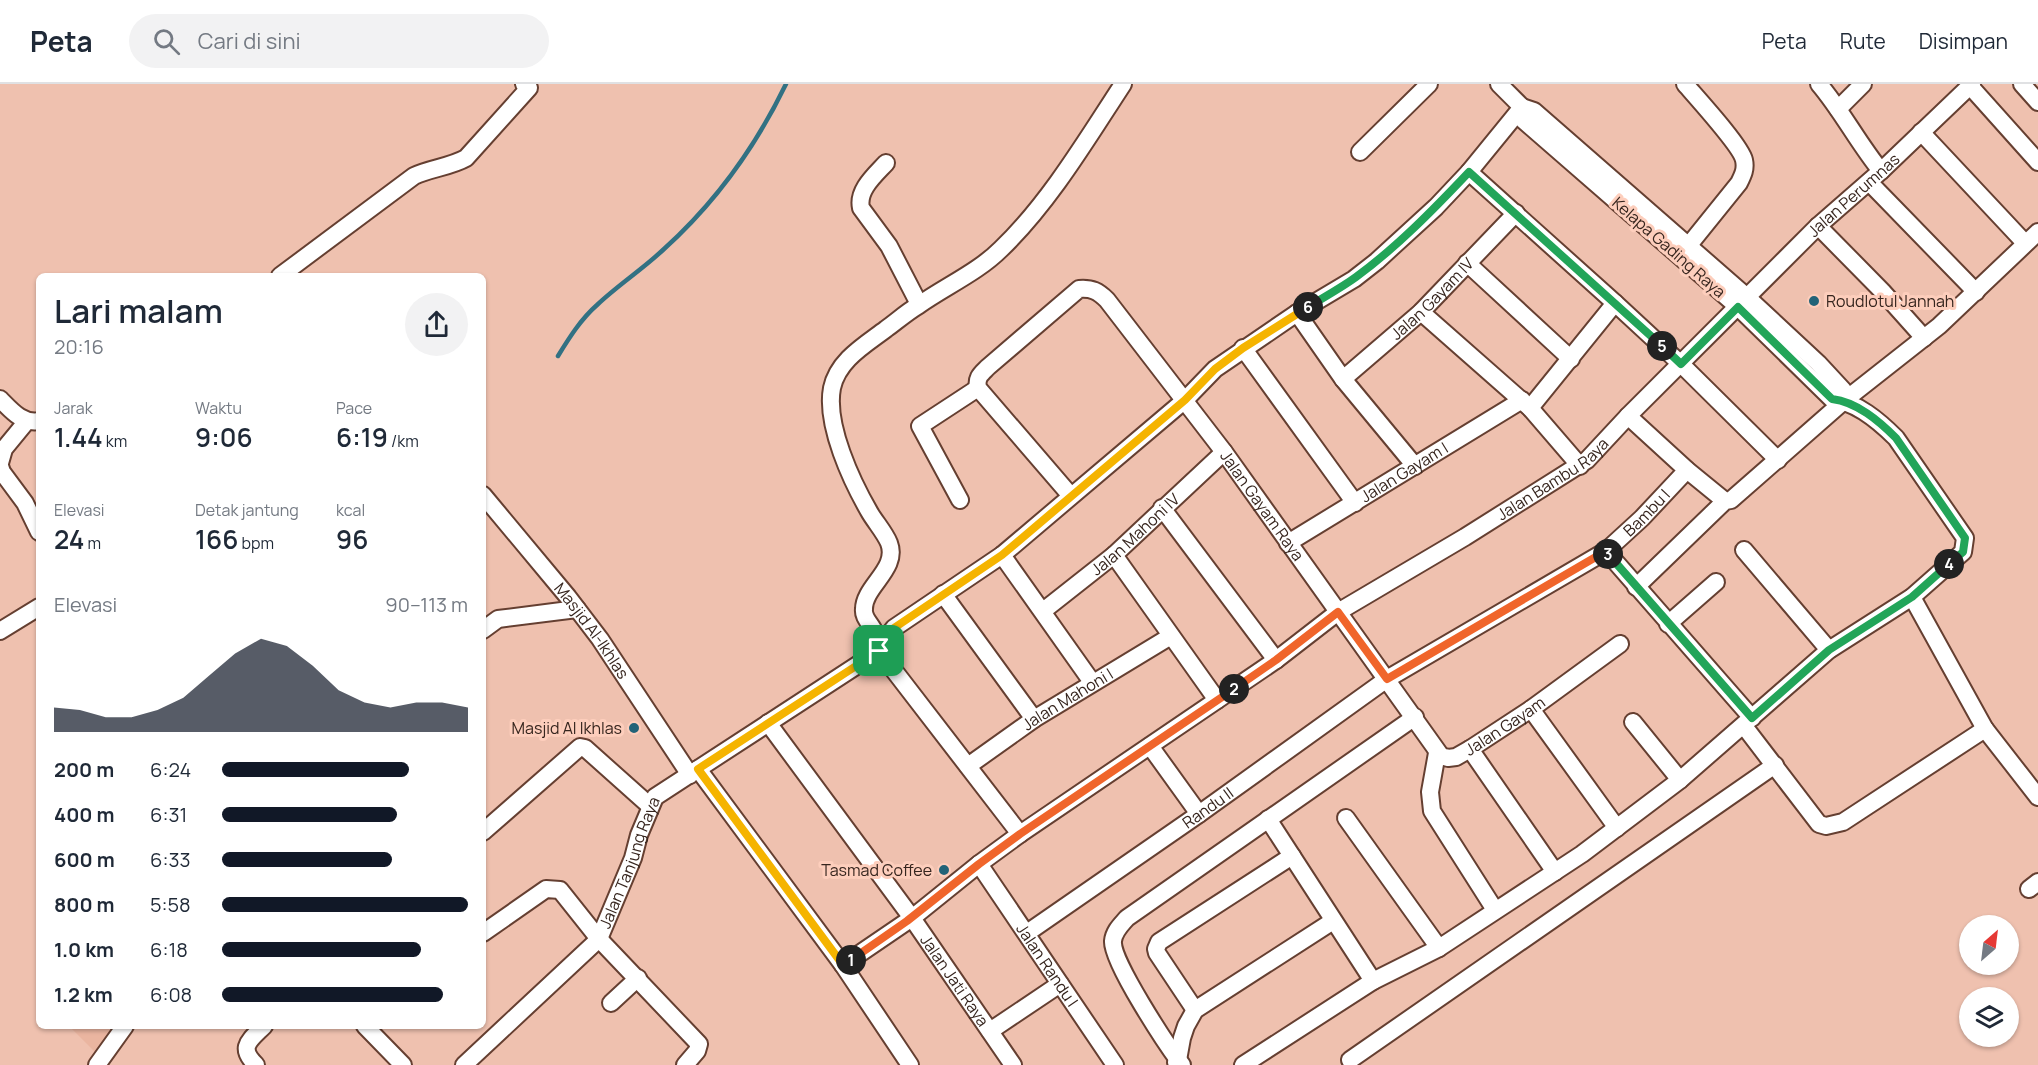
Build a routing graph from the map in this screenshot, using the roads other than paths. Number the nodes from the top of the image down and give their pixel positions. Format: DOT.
graph roads {
  1 [pos="1123,84"];
  2 [pos="1429,84"];
  3 [pos="1499,84"];
  4 [pos="1685,84"];
  5 [pos="1819,84"];
  6 [pos="1863,84"];
  7 [pos="2022,84"];
  8 [pos="528,85"];
  9 [pos="1971,85"];
  10 [pos="2038,102"];
  11 [pos="1522,107"];
  12 [pos="1838,109"];
  13 [pos="1921,132"];
  14 [pos="1360,152"];
  15 [pos="2038,162"];
  16 [pos="886,163"];
  17 [pos="1469,172"];
  18 [pos="1875,176"];
  19 [pos="1516,213"];
  20 [pos="1818,226"];
  21 [pos="2032,238"];
  22 [pos="1689,245"];
  23 [pos="1467,263"];
  24 [pos="284,273"];
  25 [pos="1976,292"];
  26 [pos="1742,302"];
  27 [pos="1615,303"];
  28 [pos="919,304"];
  29 [pos="1421,312"];
  30 [pos="1297,313"];
  31 [pos="1924,338"];
  32 [pos="1243,348"];
  33 [pos="1571,359"];
  34 [pos="1681,364"];
  35 [pos="1343,379"];
  36 [pos="978,388"];
  37 [pos="0,399"];
  38 [pos="1185,400"];
  39 [pos="1845,400"];
  40 [pos="1526,404"];
  41 [pos="1628,416"];
  42 [pos="33,421"];
  43 [pos="1224,452"];
  44 [pos="1778,460"];
  45 [pos="0,464"];
  46 [pos="1415,466"];
  47 [pos="1580,466"];
  48 [pos="1687,470"];
  49 [pos="1071,496"];
  50 [pos="486,499"];
  51 [pos="960,500"];
  52 [pos="1725,501"];
  53 [pos="1354,504"];
  54 [pos="1162,508"];
  55 [pos="36,526"];
  56 [pos="1288,543"];
  57 [pos="1744,550"];
  58 [pos="1606,551"];
  59 [pos="1002,555"];
  60 [pos="1114,555"];
  61 [pos="1716,582"];
  62 [pos="1636,587"];
  63 [pos="943,594"];
  64 [pos="1912,597"];
  65 [pos="36,609"];
  66 [pos="577,609"];
  67 [pos="1043,611"];
  68 [pos="1338,612"];
  69 [pos="1668,624"];
  70 [pos="486,628"];
  71 [pos="0,631"];
  72 [pos="1171,636"];
  73 [pos="1620,645"];
  74 [pos="1829,650"];
  75 [pos="879,651"];
  76 [pos="1276,660"];
  77 [pos="1387,679"];
  78 [pos="1092,682"];
  79 [pos="1218,700"];
  80 [pos="1531,709"];
  81 [pos="1415,717"];
  82 [pos="1034,719"];
  83 [pos="1633,722"];
  84 [pos="1748,722"];
  85 [pos="768,723"];
  86 [pos="1985,729"];
  87 [pos="1150,746"];
  88 [pos="1470,749"];
  89 [pos="1437,753"];
  90 [pos="1775,765"];
  91 [pos="968,766"];
  92 [pos="694,772"];
  93 [pos="1680,780"];
  94 [pos="2038,797"];
  95 [pos="650,806"];
  96 [pos="1199,814"];
  97 [pos="1346,818"];
  98 [pos="1268,819"];
  99 [pos="1617,828"];
  100 [pos="486,829"];
  101 [pos="1020,834"];
  102 [pos="1292,856"];
  103 [pos="979,864"];
  104 [pos="1555,872"];
  105 [pos="1495,910"];
  106 [pos="912,918"];
  107 [pos="1333,921"];
  108 [pos="486,931"];
  109 [pos="1027,933"];
  110 [pos="599,939"];
  111 [pos="1438,948"];
  112 [pos="843,965"];
  113 [pos="638,978"];
  114 [pos="1373,981"];
  115 [pos="1060,984"];
  116 [pos="612,1003"];
  117 [pos="1195,1010"];
  118 [pos="123,1029"];
  119 [pos="261,1029"];
  120 [pos="368,1029"];
  121 [pos="990,1031"];
  122 [pos="1350,1060"];
  123 [pos="1177,1063"];
  124 [pos="97,1065"];
  125 [pos="256,1065"];
  126 [pos="403,1065"];
  127 [pos="464,1065"];
  128 [pos="685,1065"];
  129 [pos="910,1065"];
  130 [pos="1013,1065"];
  131 [pos="1115,1065"];
  132 [pos="1243,1065"];
  1 -- 28 [label="street"];
  2 -- 14 [label="street"];
  3 -- 11 [label="street"];
  4 -- 22 [label="street"];
  5 -- 12 [label="street"];
  6 -- 12 [label="street"];
  7 -- 10 [label="street"];
  8 -- 24 [label="street"];
  9 -- 13 [label="street, Jalan Perumnas"];
  9 -- 15 [label="street"];
  11 -- 17 [label="street"];
  11 -- 22 [label="street, Kelapa Gading Raya"];
  11 -- 26 [label="street, Kelapa Gading Raya"];
  12 -- 18 [label="street"];
  13 -- 18 [label="street, Jalan Perumnas"];
  13 -- 21 [label="street"];
  16 -- 28 [label="street"];
  17 -- 19 [label="street"];
  17 -- 30 [label="street"];
  18 -- 20 [label="street, Jalan Perumnas"];
  18 -- 25 [label="street"];
  19 -- 23 [label="street, Jalan Gayam IV"];
  19 -- 27 [label="street"];
  20 -- 26 [label="street, Jalan Perumnas"];
  20 -- 31 [label="street"];
  21 -- 25 [label="street"];
  22 -- 26 [label="street, Kelapa Gading Raya"];
  23 -- 29 [label="street, Jalan Gayam IV"];
  23 -- 33 [label="street"];
  25 -- 31 [label="street"];
  26 -- 34 [label="street, Jalan Bambu Raya"];
  26 -- 39 [label="street, Kelapa Gading Raya"];
  27 -- 33 [label="street, Jalan Gayam I"];
  27 -- 34 [label="street"];
  28 -- 75 [label="street"];
  29 -- 35 [label="street, Jalan Gayam IV"];
  29 -- 40 [label="street"];
  30 -- 32 [label="street"];
  30 -- 35 [label="street"];
  31 -- 39 [label="street"];
  32 -- 38 [label="street"];
  32 -- 53 [label="street"];
  33 -- 40 [label="street, Jalan Gayam I"];
  34 -- 41 [label="street, Jalan Bambu Raya"];
  34 -- 44 [label="street"];
  35 -- 46 [label="street"];
  36 -- 38 [label="street, Jalan Gayam Raya"];
  36 -- 49 [label="street"];
  36 -- 51 [label="street"];
  37 -- 42 [label="street"];
  38 -- 43 [label="street, Jalan Gayam Raya"];
  38 -- 49 [label="street"];
  39 -- 44 [label="street"];
  39 -- 64 [label="street, Kelapa Gading Raya"];
  40 -- 46 [label="street, Jalan Gayam I"];
  40 -- 47 [label="street"];
  41 -- 47 [label="street, Jalan Bambu Raya"];
  41 -- 48 [label="street"];
  42 -- 45 [label="street"];
  43 -- 54 [label="street, Jalan Mahoni IV"];
  43 -- 56 [label="street, Jalan Gayam Raya"];
  44 -- 52 [label="street"];
  45 -- 55 [label="street"];
  46 -- 53 [label="street, Jalan Gayam I"];
  47 -- 68 [label="street, Jalan Bambu Raya"];
  48 -- 52 [label="street"];
  48 -- 58 [label="street, Bambu I"];
  49 -- 59 [label="street"];
  50 -- 66 [label="street, Masjid Al-Ikhlas"];
  52 -- 62 [label="street"];
  53 -- 56 [label="street, Jalan Gayam I"];
  54 -- 60 [label="street, Jalan Mahoni IV"];
  54 -- 76 [label="street"];
  56 -- 68 [label="street, Jalan Gayam Raya"];
  57 -- 74 [label="street"];
  58 -- 62 [label="street"];
  58 -- 77 [label="street, Bambu I"];
  59 -- 63 [label="street"];
  59 -- 67 [label="street"];
  60 -- 67 [label="street, Jalan Mahoni IV"];
  60 -- 72 [label="street"];
  61 -- 69 [label="street"];
  62 -- 69 [label="street"];
  63 -- 75 [label="street"];
  63 -- 82 [label="street"];
  64 -- 74 [label="street, Kelapa Gading Raya"];
  64 -- 86 [label="street"];
  65 -- 71 [label="street"];
  66 -- 70 [label="street"];
  66 -- 92 [label="street, Masjid Al-Ikhlas"];
  67 -- 78 [label="street"];
  68 -- 76 [label="street, Jalan Bambu Raya"];
  68 -- 77 [label="street"];
  69 -- 84 [label="street"];
  72 -- 78 [label="street, Jalan Mahoni I"];
  72 -- 79 [label="street"];
  73 -- 80 [label="street, Jalan Gayam"];
  74 -- 84 [label="street, Kelapa Gading Raya"];
  75 -- 85 [label="street, Jalan Tanjung Raya"];
  75 -- 91 [label="street"];
  76 -- 79 [label="street, Jalan Bambu Raya"];
  77 -- 81 [label="street"];
  77 -- 96 [label="street, Randu II"];
  78 -- 82 [label="street, Jalan Mahoni I"];
  79 -- 87 [label="street, Jalan Bambu Raya"];
  80 -- 88 [label="street, Jalan Gayam"];
  80 -- 99 [label="street"];
  81 -- 89 [label="street"];
  81 -- 98 [label="street"];
  82 -- 91 [label="street, Jalan Mahoni I"];
  83 -- 93 [label="street"];
  84 -- 90 [label="street"];
  84 -- 93 [label="street, Kelapa Gading Raya"];
  85 -- 92 [label="street, Jalan Tanjung Raya"];
  85 -- 106 [label="street, Jalan Jati Raya"];
  86 -- 90 [label="street"];
  86 -- 94 [label="street"];
  87 -- 96 [label="street"];
  87 -- 101 [label="street, Jalan Bambu Raya"];
  88 -- 89 [label="street, Jalan Gayam"];
  88 -- 104 [label="street"];
  89 -- 105 [label="street"];
  90 -- 122 [label="street"];
  91 -- 101 [label="street"];
  92 -- 95 [label="street, Jalan Tanjung Raya"];
  92 -- 112 [label="street, Masjid Al-Ikhlas"];
  93 -- 99 [label="street, Kelapa Gading Raya"];
  95 -- 100 [label="street"];
  95 -- 110 [label="street, Jalan Tanjung Raya"];
  96 -- 109 [label="street, Randu II"];
  97 -- 111 [label="street"];
  98 -- 102 [label="street"];
  98 -- 123 [label="street"];
  99 -- 104 [label="street, Kelapa Gading Raya"];
  101 -- 103 [label="street, Jalan Bambu Raya"];
  102 -- 107 [label="street"];
  102 -- 117 [label="street"];
  103 -- 106 [label="street, Jalan Bambu Raya"];
  103 -- 109 [label="street, Jalan Randu I"];
  104 -- 105 [label="street, Kelapa Gading Raya"];
  105 -- 111 [label="street, Kelapa Gading Raya"];
  106 -- 112 [label="street, Jalan Bambu Raya"];
  106 -- 121 [label="street, Jalan Jati Raya"];
  107 -- 114 [label="street"];
  107 -- 117 [label="street"];
  108 -- 110 [label="street"];
  109 -- 115 [label="street, Jalan Randu I"];
  110 -- 113 [label="street"];
  110 -- 127 [label="street, Jalan Tanjung Raya"];
  111 -- 114 [label="street, Kelapa Gading Raya"];
  112 -- 129 [label="street, Masjid Al-Ikhlas"];
  113 -- 116 [label="street"];
  113 -- 128 [label="street"];
  114 -- 132 [label="street, Kelapa Gading Raya"];
  115 -- 121 [label="street"];
  115 -- 131 [label="street, Jalan Randu I"];
  117 -- 123 [label="street"];
  118 -- 124 [label="street"];
  119 -- 125 [label="street"];
  120 -- 126 [label="street"];
  121 -- 130 [label="street, Jalan Jati Raya"];
}
